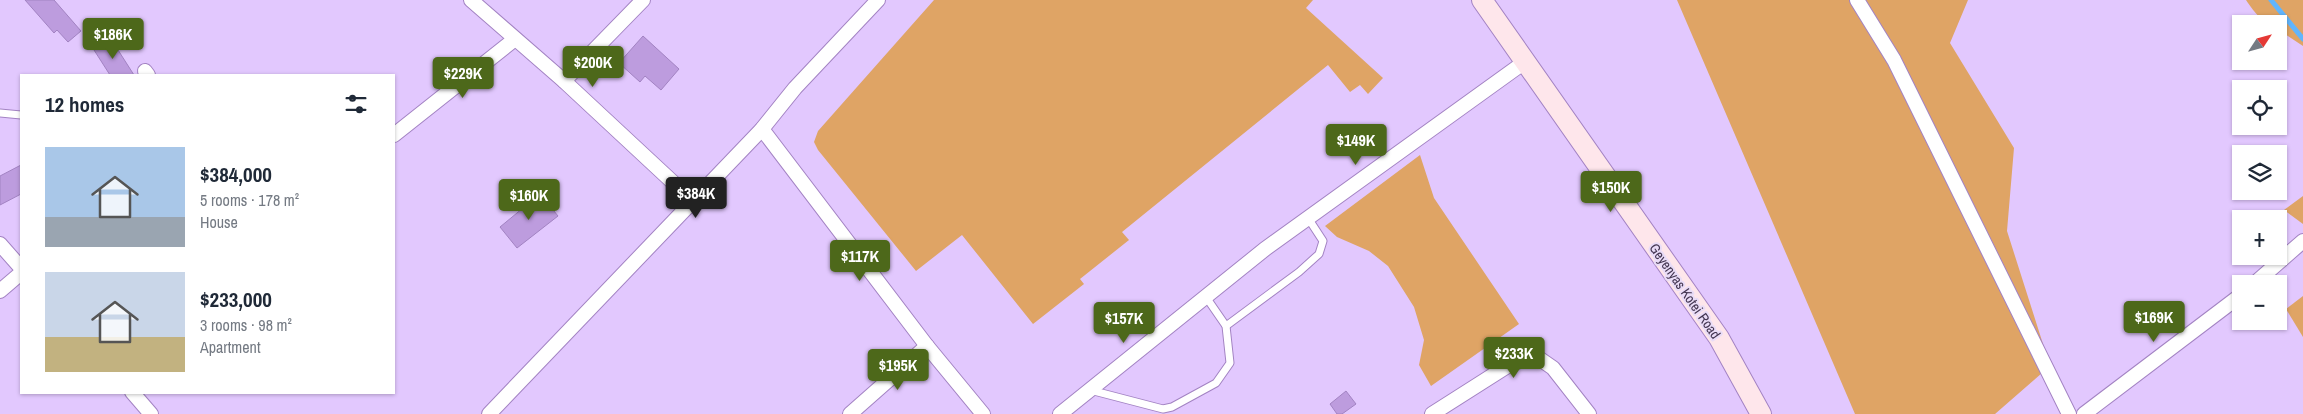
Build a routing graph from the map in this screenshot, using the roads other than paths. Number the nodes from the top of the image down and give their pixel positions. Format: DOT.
graph roads {
  1 [pos="471,0"];
  2 [pos="643,0"];
  3 [pos="878,0"];
  4 [pos="1482,0"];
  5 [pos="1857,0"];
  6 [pos="515,39"];
  7 [pos="1526,61"];
  8 [pos="564,81"];
  9 [pos="0,113"];
  10 [pos="20,115"];
  11 [pos="762,129"];
  12 [pos="395,134"];
  13 [pos="693,201"];
  14 [pos="1308,218"];
  15 [pos="2303,241"];
  16 [pos="0,244"];
  17 [pos="20,267"];
  18 [pos="20,274"];
  19 [pos="2264,275"];
  20 [pos="0,290"];
  21 [pos="1206,297"];
  22 [pos="2232,302"];
  23 [pos="1226,326"];
  24 [pos="927,346"];
  25 [pos="1090,390"];
  26 [pos="134,394"];
  27 [pos="1755,411"];
  28 [pos="151,414"];
  29 [pos="489,414"];
  30 [pos="850,414"];
  31 [pos="983,414"];
  32 [pos="1060,414"];
  33 [pos="1432,414"];
  34 [pos="1589,414"];
  35 [pos="2069,414"];
  36 [pos="2084,414"];
  1 -- 6 [label="street"];
  2 -- 8 [label="street"];
  3 -- 11 [label="street"];
  4 -- 7 [label="street, Geyenyas Kotei Road"];
  5 -- 35 [label="street"];
  6 -- 8 [label="street"];
  6 -- 12 [label="street"];
  7 -- 14 [label="street"];
  7 -- 27 [label="street, Geyenyas Kotei Road"];
  8 -- 13 [label="street"];
  9 -- 10 [label="lane"];
  11 -- 13 [label="street"];
  11 -- 24 [label="street"];
  13 -- 29 [label="street"];
  14 -- 21 [label="street"];
  14 -- 23 [label="lane"];
  15 -- 19 [label="street"];
  16 -- 17 [label="street"];
  18 -- 20 [label="street"];
  21 -- 23 [label="lane"];
  21 -- 25 [label="street"];
  22 -- 36 [label="street"];
  23 -- 25 [label="lane"];
  24 -- 30 [label="street"];
  24 -- 31 [label="street"];
  25 -- 32 [label="street"];
  26 -- 28 [label="street"];
  33 -- 34 [label="street"];
}
